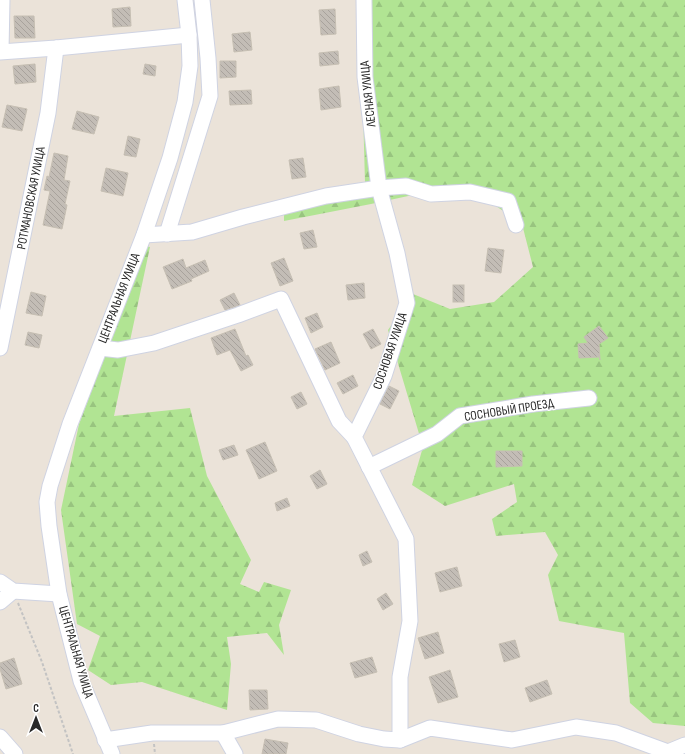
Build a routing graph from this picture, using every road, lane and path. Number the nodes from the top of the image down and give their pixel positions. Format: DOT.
graph roads {
  1 [pos="2,0"];
  2 [pos="185,0"];
  3 [pos="202,0"];
  4 [pos="364,0"];
  5 [pos="189,35"];
  6 [pos="56,48"];
  7 [pos="1,51"];
  8 [pos="379,188"];
  9 [pos="516,225"];
  10 [pos="167,234"];
  11 [pos="144,235"];
  12 [pos="0,348"];
  13 [pos="100,348"];
  14 [pos="589,398"];
  15 [pos="354,437"];
  16 [pos="370,467"];
  17 [pos="0,582"];
  18 [pos="13,591"];
  19 [pos="59,594"];
  20 [pos="0,602"];
  21 [pos="223,733"];
  22 [pos="0,737"];
  23 [pos="105,740"];
  24 [pos="400,740"];
  25 [pos="685,745"];
  26 [pos="15,754"];
  27 [pos="73,754"];
  28 [pos="112,754"];
  29 [pos="235,754"];
  1 -- 7 [label="street"];
  2 -- 5 [label="street, ЦЕНТРАЛЬНАЯ УЛИЦА"];
  3 -- 10 [label="street"];
  4 -- 8 [label="street, ЛЕСНАЯ УЛИЦА"];
  5 -- 6 [label="street"];
  5 -- 11 [label="street, ЦЕНТРАЛЬНАЯ УЛИЦА"];
  6 -- 7 [label="street"];
  6 -- 12 [label="street, РОТМАНОВСКАЯ УЛИЦА"];
  8 -- 9 [label="street"];
  8 -- 10 [label="street"];
  8 -- 15 [label="street, СОСНОВАЯ УЛИЦА"];
  10 -- 11 [label="street"];
  11 -- 13 [label="street, ЦЕНТРАЛЬНАЯ УЛИЦА"];
  13 -- 15 [label="street"];
  13 -- 19 [label="street, ЦЕНТРАЛЬНАЯ УЛИЦА"];
  14 -- 16 [label="street, СОСНОВЫЙ ПРОЕЗД"];
  15 -- 16 [label="street"];
  16 -- 24 [label="street"];
  17 -- 18 [label="street"];
  18 -- 19 [label="street, ЦЕНТРАЛЬНАЯ УЛИЦА"];
  18 -- 20 [label="street"];
  18 -- 27 [label="path"];
  19 -- 23 [label="street, ЦЕНТРАЛЬНАЯ УЛИЦА"];
  21 -- 23 [label="street"];
  21 -- 24 [label="street"];
  21 -- 29 [label="street"];
  22 -- 26 [label="street"];
  23 -- 28 [label="street, ЦЕНТРАЛЬНАЯ УЛИЦА"];
  24 -- 25 [label="street"];
}
